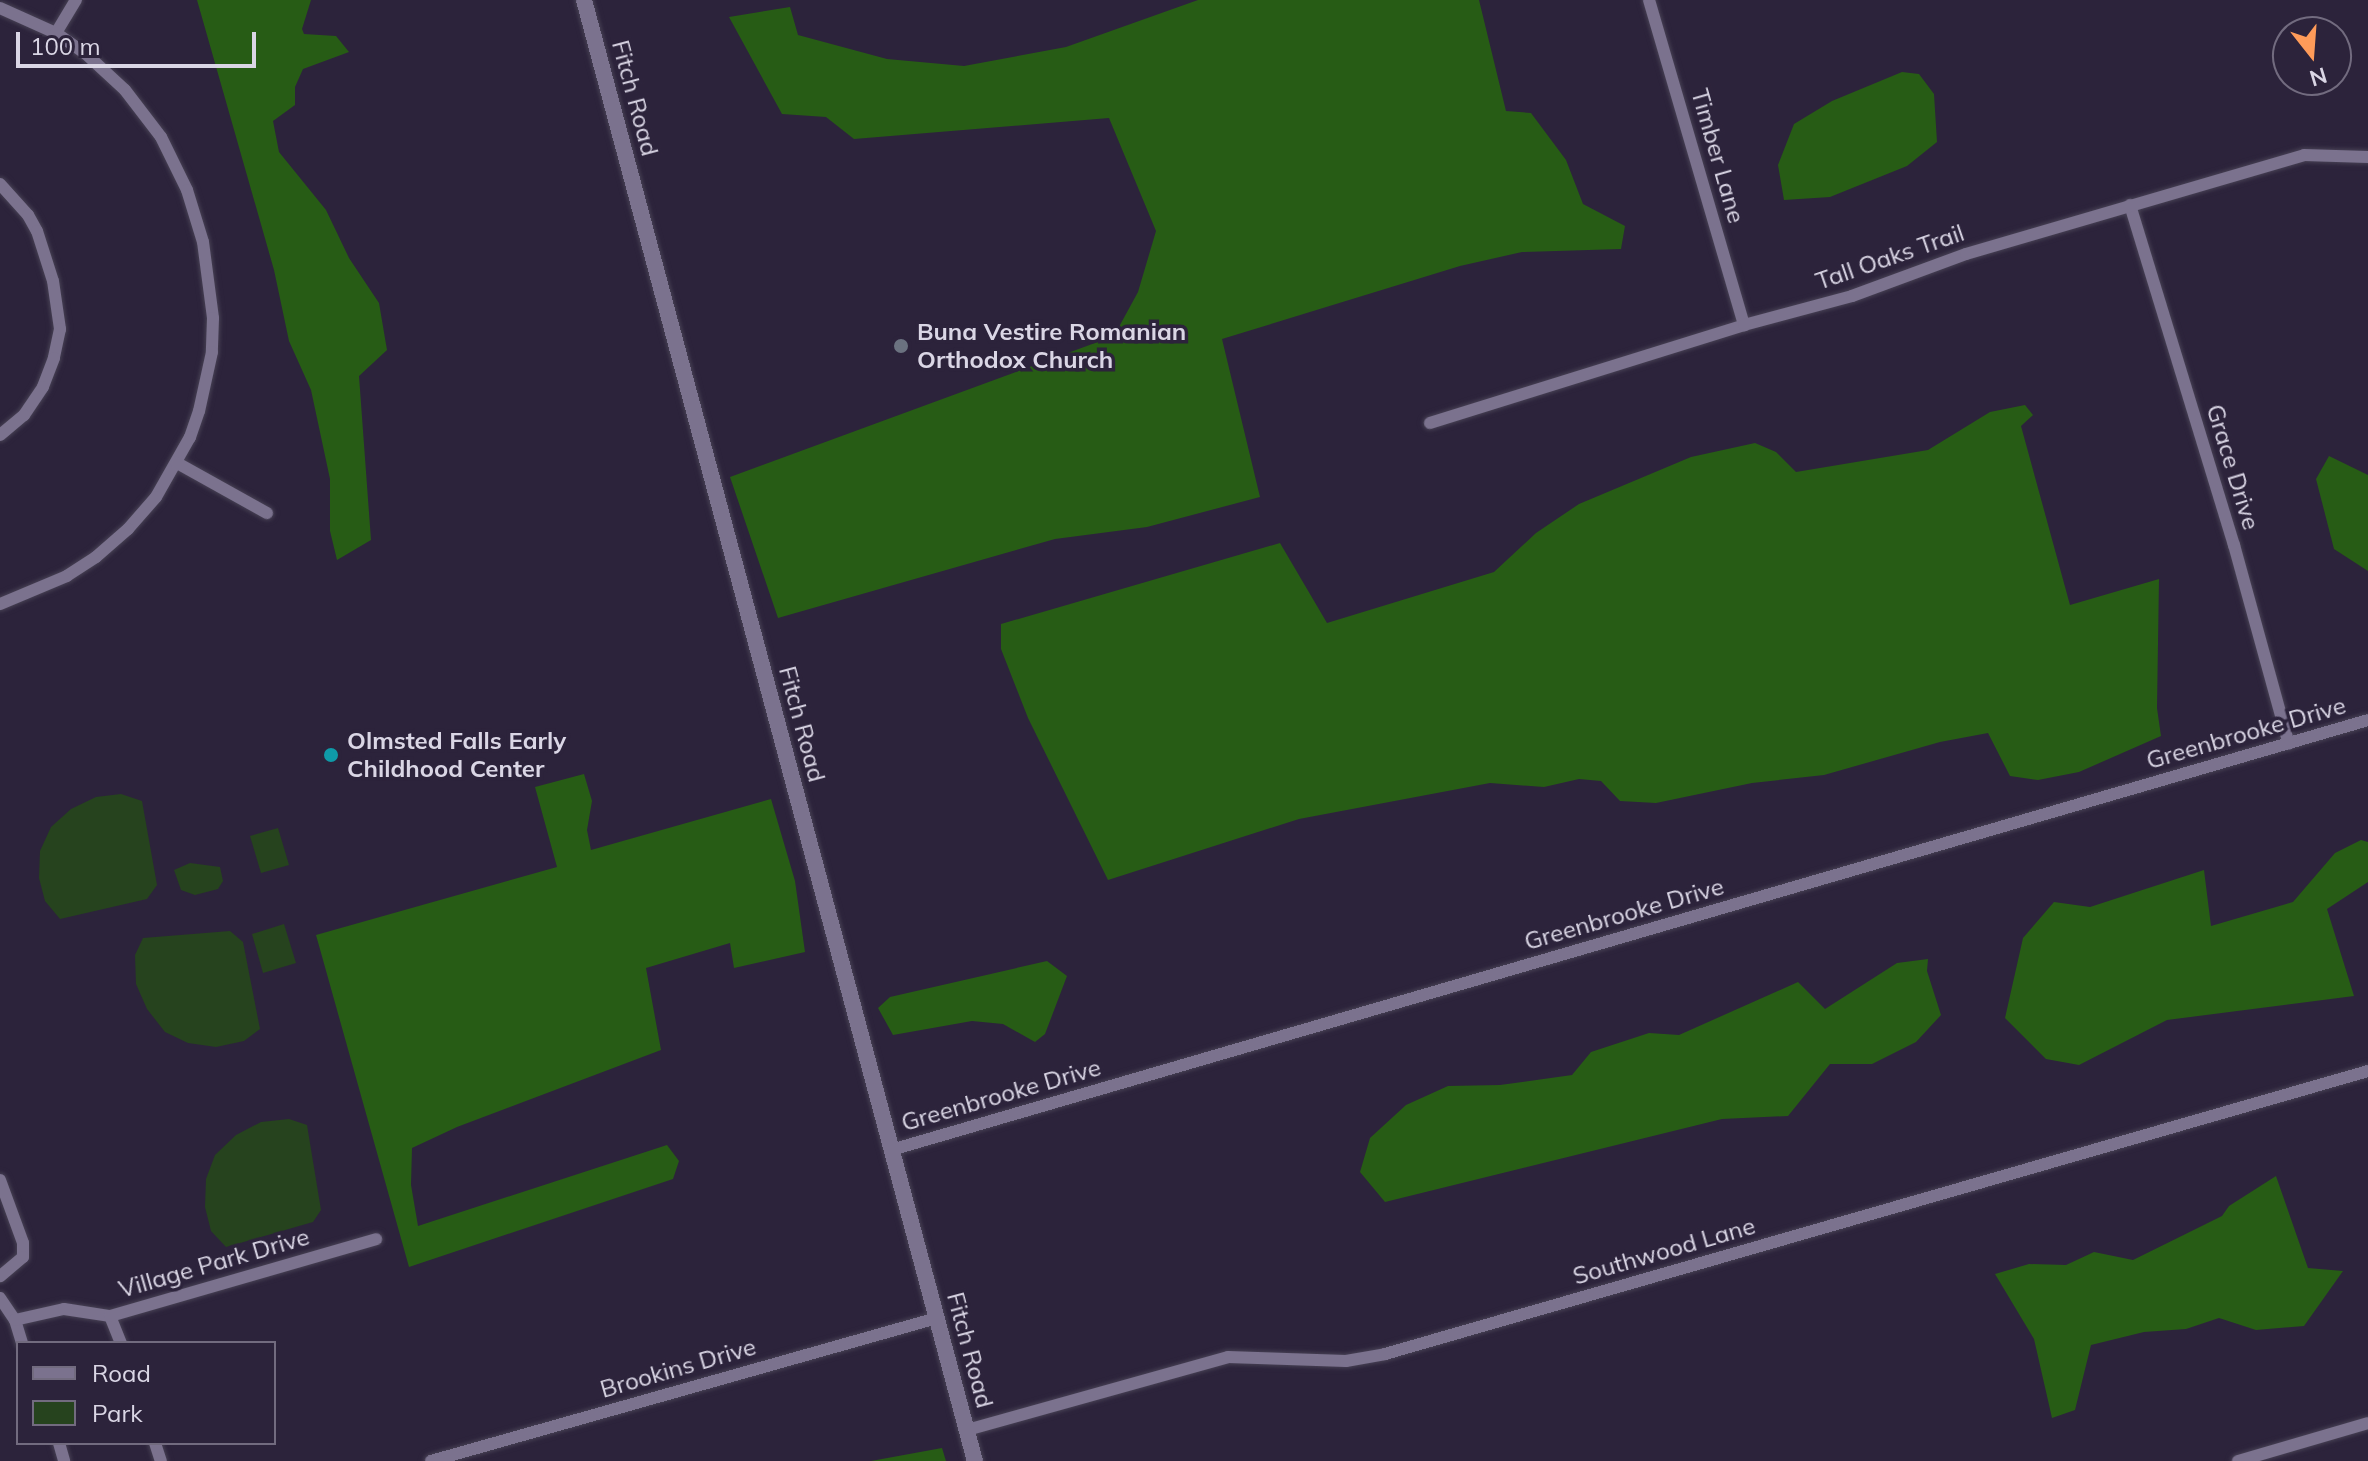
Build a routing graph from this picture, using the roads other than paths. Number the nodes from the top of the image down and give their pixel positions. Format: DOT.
graph roads {
  1 [pos="76,0"];
  2 [pos="584,0"];
  3 [pos="1649,0"];
  4 [pos="0,8"];
  5 [pos="56,33"];
  6 [pos="2368,157"];
  7 [pos="0,184"];
  8 [pos="2130,205"];
  9 [pos="1744,325"];
  10 [pos="1430,423"];
  11 [pos="0,435"];
  12 [pos="177,463"];
  13 [pos="267,513"];
  14 [pos="0,604"];
  15 [pos="2368,720"];
  16 [pos="2289,744"];
  17 [pos="2368,1071"];
  18 [pos="891,1150"];
  19 [pos="0,1180"];
  20 [pos="376,1239"];
  21 [pos="0,1276"];
  22 [pos="0,1298"];
  23 [pos="110,1316"];
  24 [pos="937,1318"];
  25 [pos="15,1320"];
  26 [pos="21,1341"];
  27 [pos="120,1341"];
  28 [pos="2368,1423"];
  29 [pos="967,1430"];
  30 [pos="431,1461"];
  31 [pos="975,1461"];
  32 [pos="2238,1461"];
  1 -- 5 [label="street"];
  2 -- 18 [label="street, Fitch Road"];
  3 -- 9 [label="street, Timber Lane"];
  4 -- 5 [label="street"];
  5 -- 12 [label="street"];
  6 -- 8 [label="street, Tall Oaks Trail"];
  7 -- 11 [label="street"];
  8 -- 9 [label="street, Tall Oaks Trail"];
  8 -- 16 [label="street, Grace Drive"];
  9 -- 10 [label="street, Tall Oaks Trail"];
  12 -- 13 [label="street"];
  12 -- 14 [label="street"];
  15 -- 16 [label="street, Greenbrooke Drive"];
  16 -- 18 [label="street, Greenbrooke Drive"];
  17 -- 29 [label="street, Southwood Lane"];
  18 -- 24 [label="street, Fitch Road"];
  19 -- 21 [label="street"];
  20 -- 23 [label="street, Village Park Drive"];
  22 -- 25 [label="street"];
  23 -- 25 [label="street, Village Park Drive"];
  23 -- 27 [label="street"];
  24 -- 29 [label="street, Fitch Road"];
  24 -- 30 [label="street, Brookins Drive"];
  25 -- 26 [label="street"];
  28 -- 32 [label="street"];
  29 -- 31 [label="street, Fitch Road"];
}
